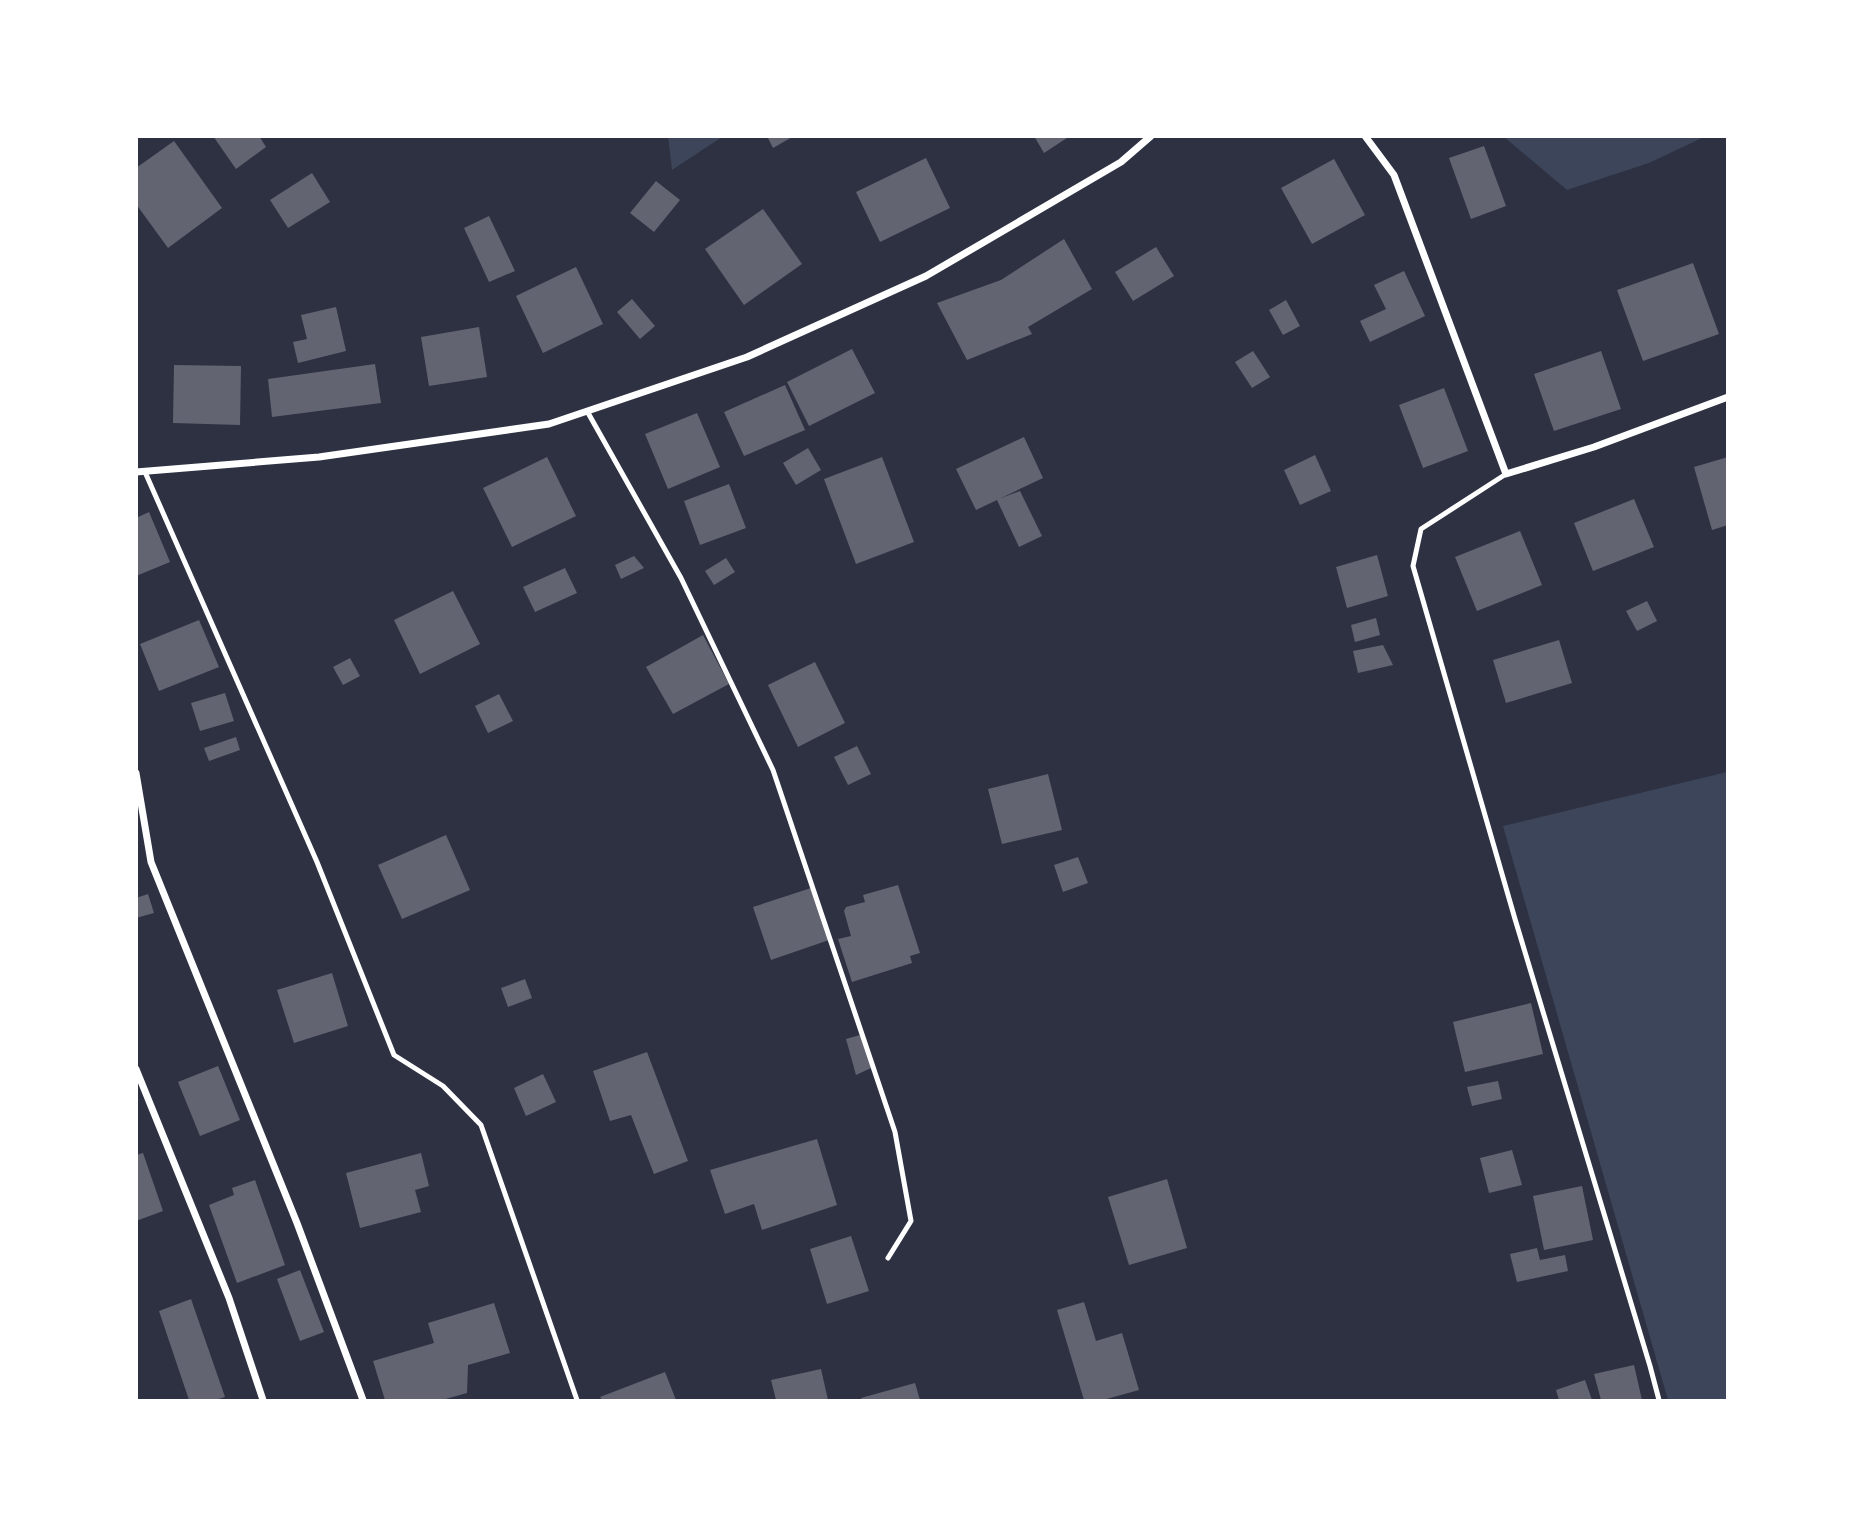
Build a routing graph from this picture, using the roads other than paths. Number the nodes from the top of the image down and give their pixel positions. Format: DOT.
graph roads {
  1 [pos="1151,136"];
  2 [pos="1365,136"];
  3 [pos="1727,397"];
  4 [pos="587,411"];
  5 [pos="141,472"];
  6 [pos="1506,474"];
  7 [pos="136,773"];
  8 [pos="136,1069"];
  9 [pos="888,1258"];
  10 [pos="263,1401"];
  11 [pos="363,1401"];
  12 [pos="577,1401"];
  13 [pos="1659,1401"];
  1 -- 4 [label="street"];
  2 -- 6 [label="street"];
  3 -- 6 [label="street"];
  4 -- 5 [label="street"];
  4 -- 9 [label="lane"];
  5 -- 12 [label="lane"];
  6 -- 13 [label="lane"];
  7 -- 11 [label="street"];
  8 -- 10 [label="street"];
}
